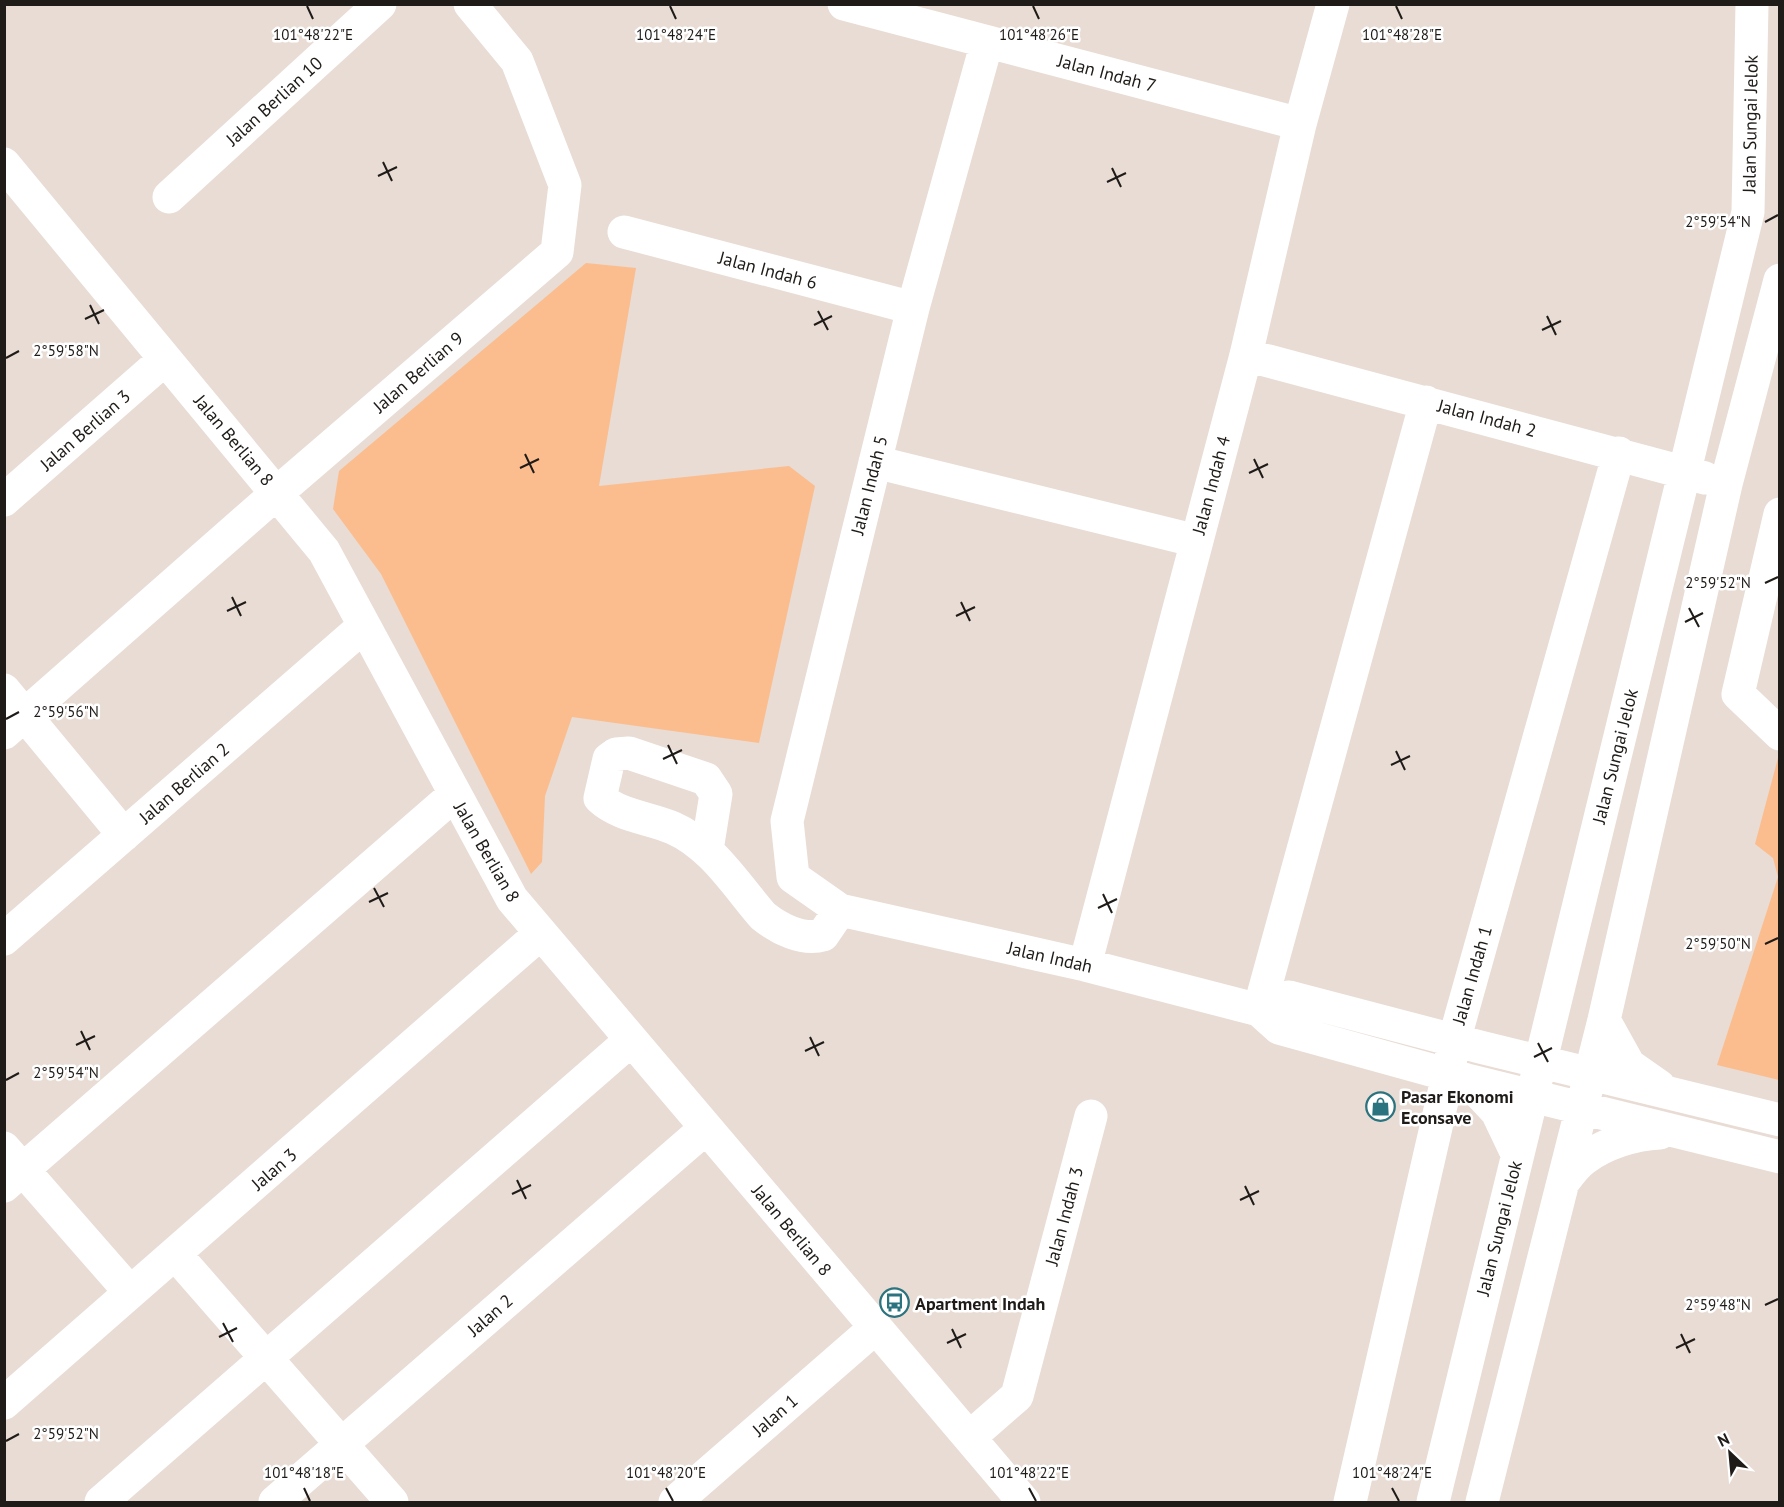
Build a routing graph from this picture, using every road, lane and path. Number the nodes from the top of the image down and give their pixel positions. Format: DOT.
graph roads {
  1 [pos="380,4"];
  2 [pos="470,4"];
  3 [pos="844,4"];
  4 [pos="1333,4"];
  5 [pos="1752,4"];
  6 [pos="987,42"];
  7 [pos="1300,124"];
  8 [pos="4,164"];
  9 [pos="169,196"];
  10 [pos="624,232"];
  11 [pos="1779,280"];
  12 [pos="913,308"];
  13 [pos="1246,355"];
  14 [pos="165,359"];
  15 [pos="1426,402"];
  16 [pos="1619,453"];
  17 [pos="875,462"];
  18 [pos="1685,472"];
  19 [pos="1726,484"];
  20 [pos="278,492"];
  21 [pos="4,500"];
  22 [pos="1779,514"];
  23 [pos="1197,541"];
  24 [pos="364,626"];
  25 [pos="4,690"];
  26 [pos="15,724"];
  27 [pos="1779,734"];
  28 [pos="454,795"];
  29 [pos="124,835"];
  30 [pos="707,850"];
  31 [pos="840,910"];
  32 [pos="541,933"];
  33 [pos="4,939"];
  34 [pos="1085,965"];
  35 [pos="1258,1010"];
  36 [pos="1550,1018"];
  37 [pos="1604,1020"];
  38 [pos="631,1040"];
  39 [pos="1467,1044"];
  40 [pos="1539,1062"];
  41 [pos="1590,1074"];
  42 [pos="1458,1078"];
  43 [pos="1672,1095"];
  44 [pos="1531,1097"];
  45 [pos="1581,1110"];
  46 [pos="1091,1116"];
  47 [pos="1777,1119"];
  48 [pos="706,1128"];
  49 [pos="1676,1133"];
  50 [pos="1517,1154"];
  51 [pos="1774,1156"];
  52 [pos="11,1168"];
  53 [pos="1564,1180"];
  54 [pos="176,1255"];
  55 [pos="130,1292"];
  56 [pos="875,1328"];
  57 [pos="266,1358"];
  58 [pos="4,1403"];
  59 [pos="970,1437"];
  60 [pos="343,1443"];
  61 [pos="100,1503"];
  62 [pos="275,1503"];
  63 [pos="392,1503"];
  64 [pos="675,1503"];
  65 [pos="1024,1503"];
  66 [pos="1350,1503"];
  67 [pos="1433,1503"];
  68 [pos="1482,1503"];
  1 -- 9 [label="street, Jalan Berlian 10"];
  2 -- 20 [label="street, Jalan Berlian 9"];
  3 -- 6 [label="street, Jalan Indah 7"];
  4 -- 7 [label="street, Jalan Indah 4"];
  5 -- 18 [label="street, Jalan Sungai Jelok"];
  6 -- 7 [label="street, Jalan Indah 7"];
  6 -- 12 [label="street, Jalan Indah 5"];
  7 -- 13 [label="street, Jalan Indah 4"];
  8 -- 14 [label="street, Jalan Berlian 8"];
  10 -- 12 [label="street, Jalan Indah 6"];
  11 -- 19 [label="street"];
  12 -- 17 [label="street, Jalan Indah 5"];
  13 -- 15 [label="street, Jalan Indah 2"];
  13 -- 23 [label="street, Jalan Indah 4"];
  14 -- 20 [label="street, Jalan Berlian 8"];
  14 -- 21 [label="street, Jalan Berlian 3"];
  15 -- 16 [label="street, Jalan Indah 2"];
  15 -- 35 [label="street"];
  16 -- 18 [label="street, Jalan Indah 2"];
  16 -- 39 [label="street, Jalan Indah 1"];
  17 -- 23 [label="street"];
  17 -- 31 [label="street, Jalan Indah 5"];
  18 -- 19 [label="street, Jalan Indah 2"];
  18 -- 36 [label="street, Jalan Sungai Jelok"];
  19 -- 37 [label="street"];
  20 -- 24 [label="street, Jalan Berlian 8"];
  20 -- 26 [label="street, Jalan Berlian 9"];
  22 -- 27 [label="street"];
  23 -- 34 [label="street, Jalan Indah 4"];
  24 -- 28 [label="street, Jalan Berlian 8"];
  24 -- 29 [label="street, Jalan Berlian 2"];
  25 -- 26 [label="street"];
  26 -- 29 [label="street"];
  28 -- 32 [label="street, Jalan Berlian 8"];
  28 -- 52 [label="street"];
  29 -- 33 [label="street, Jalan Berlian 2"];
  30 -- 31 [label="street"];
  31 -- 34 [label="street, Jalan Indah"];
  32 -- 38 [label="street, Jalan Berlian 8"];
  32 -- 54 [label="street, Jalan 3"];
  34 -- 35 [label="street, Jalan Indah"];
  35 -- 39 [label="street"];
  35 -- 42 [label="street, Jalan Indah"];
  36 -- 39 [label="street"];
  36 -- 40 [label="street, Jalan Sungai Jelok"];
  37 -- 41 [label="street"];
  37 -- 43 [label="street"];
  38 -- 48 [label="street, Jalan Berlian 8"];
  38 -- 57 [label="street"];
  39 -- 40 [label="street"];
  39 -- 42 [label="street, Jalan Indah 1"];
  40 -- 41 [label="street"];
  40 -- 44 [label="street, Jalan Sungai Jelok"];
  41 -- 43 [label="street"];
  41 -- 45 [label="street"];
  42 -- 44 [label="street, Jalan Indah"];
  42 -- 50 [label="street"];
  42 -- 66 [label="street, Jalan Indah 1"];
  43 -- 47 [label="street"];
  44 -- 45 [label="street, Jalan Indah"];
  44 -- 50 [label="street, Jalan Sungai Jelok"];
  45 -- 49 [label="street, Jalan Indah"];
  45 -- 53 [label="street"];
  46 -- 59 [label="street, Jalan Indah 3"];
  47 -- 51 [label="street"];
  48 -- 56 [label="street, Jalan Berlian 8"];
  48 -- 60 [label="street, Jalan 2"];
  49 -- 51 [label="street"];
  49 -- 53 [label="street"];
  50 -- 67 [label="street, Jalan Sungai Jelok"];
  52 -- 55 [label="street"];
  53 -- 68 [label="street"];
  54 -- 55 [label="street, Jalan 3"];
  54 -- 57 [label="street"];
  55 -- 58 [label="street, Jalan 3"];
  56 -- 59 [label="street, Jalan Berlian 8"];
  56 -- 64 [label="street, Jalan 1"];
  57 -- 60 [label="street"];
  57 -- 61 [label="street"];
  59 -- 65 [label="street, Jalan Berlian 8"];
  60 -- 62 [label="street, Jalan 2"];
  60 -- 63 [label="street"];
}
